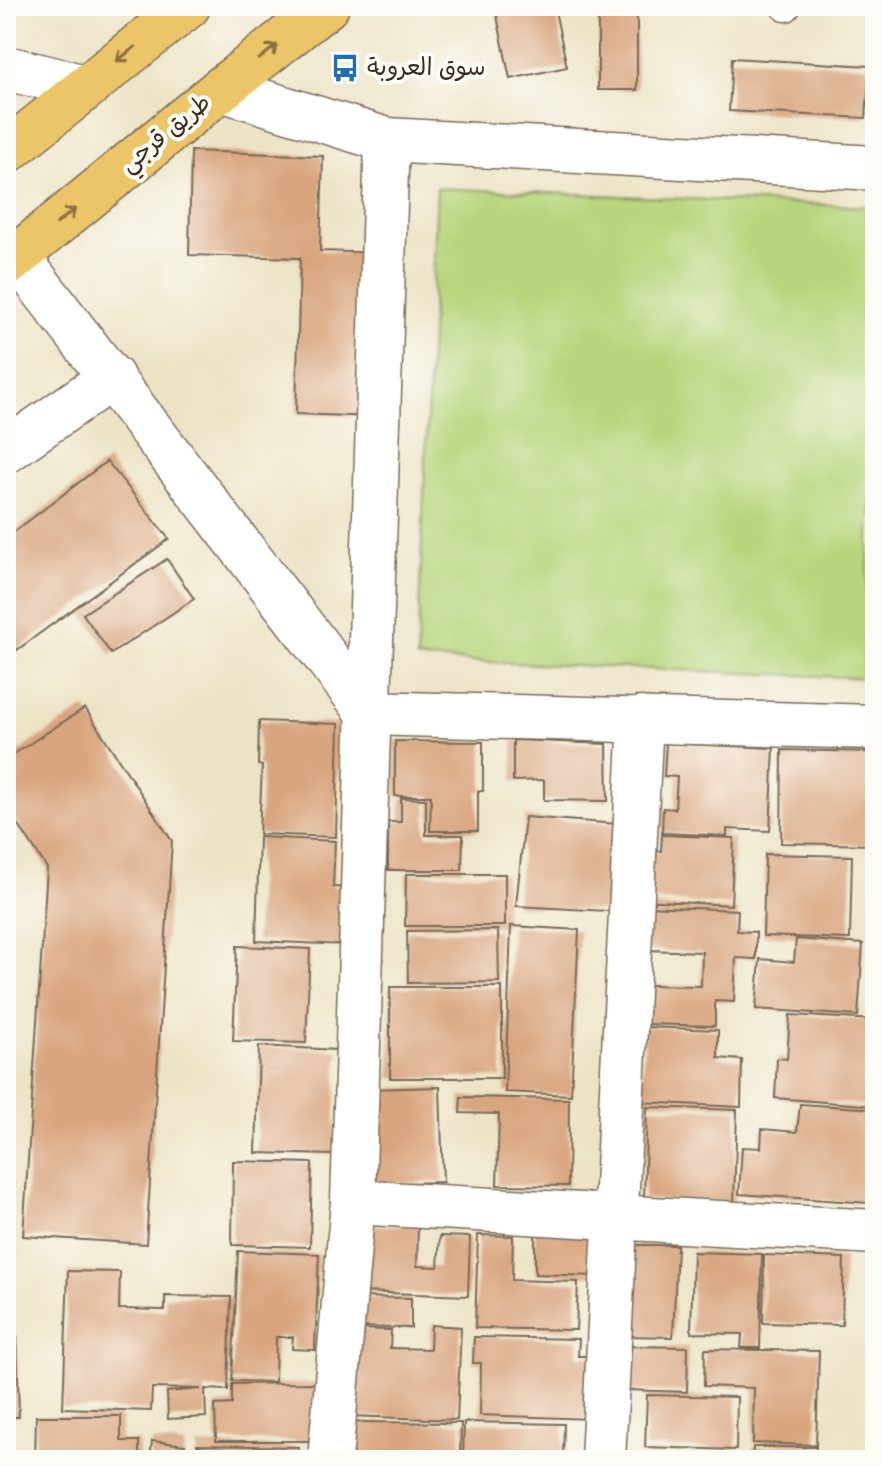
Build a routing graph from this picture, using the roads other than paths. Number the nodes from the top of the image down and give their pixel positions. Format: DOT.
graph roads {
  1 [pos="188,6"];
  2 [pos="327,6"];
  3 [pos="6,68"];
  4 [pos="85,87"];
  5 [pos="221,89"];
  6 [pos="387,140"];
  7 [pos="6,152"];
  8 [pos="875,168"];
  9 [pos="12,261"];
  10 [pos="112,377"];
  11 [pos="6,451"];
  12 [pos="369,713"];
  13 [pos="641,719"];
  14 [pos="875,727"];
  15 [pos="353,1202"];
  16 [pos="617,1216"];
  17 [pos="875,1232"];
  18 [pos="330,1460"];
  19 [pos="603,1460"];
  1 -- 4 [label="highway, one-way"];
  5 -- 2 [label="highway, طريق قرجي, one-way"];
  3 -- 4 [label="street"];
  4 -- 7 [label="highway"];
  5 -- 6 [label="street"];
  9 -- 5 [label="highway, طريق قرجي, one-way"];
  6 -- 8 [label="street"];
  6 -- 12 [label="street"];
  9 -- 10 [label="street"];
  10 -- 11 [label="street"];
  10 -- 12 [label="street"];
  12 -- 13 [label="street"];
  12 -- 15 [label="street"];
  13 -- 14 [label="street"];
  13 -- 16 [label="street"];
  15 -- 16 [label="street"];
  15 -- 18 [label="street"];
  16 -- 17 [label="street"];
  16 -- 19 [label="street"];
}
